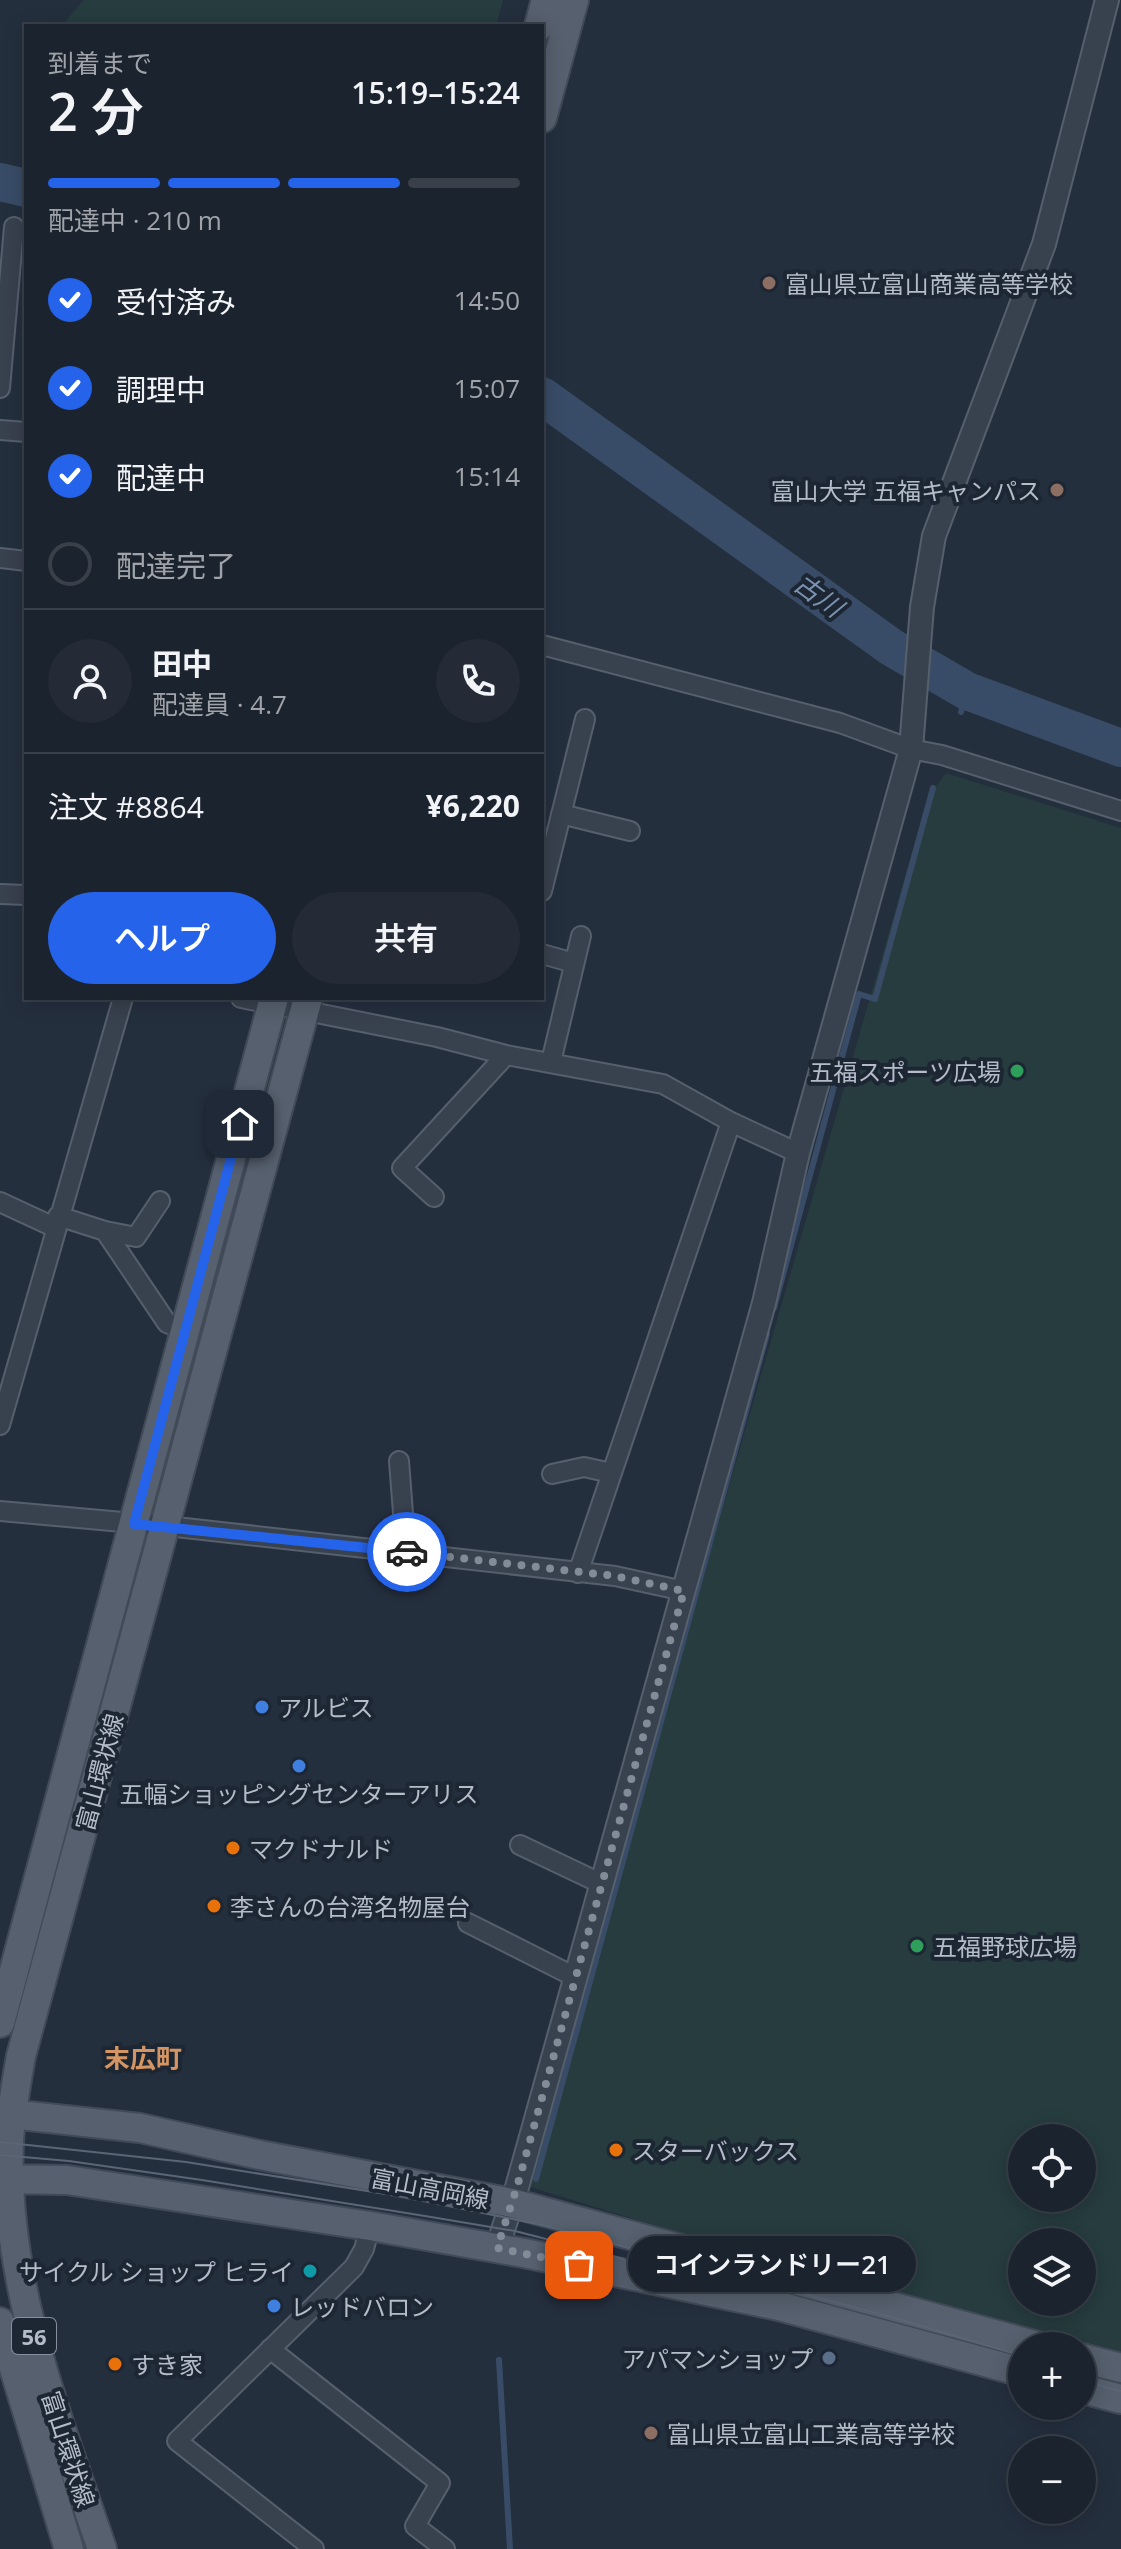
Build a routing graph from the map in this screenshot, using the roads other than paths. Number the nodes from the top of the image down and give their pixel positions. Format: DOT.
graph roads {
  1 [pos="546,0"];
  2 [pos="574,0"];
  3 [pos="1107,0"];
  4 [pos="540,24"];
  5 [pos="544,111"];
  6 [pos="13,228"];
  7 [pos="0,388"];
  8 [pos="0,430"];
  9 [pos="24,432"];
  10 [pos="0,558"];
  11 [pos="24,561"];
  12 [pos="544,646"];
  13 [pos="585,719"];
  14 [pos="911,749"];
  15 [pos="1121,811"];
  16 [pos="561,814"];
  17 [pos="630,831"];
  18 [pos="544,883"];
  19 [pos="0,894"];
  20 [pos="24,895"];
  21 [pos="581,936"];
  22 [pos="544,955"];
  23 [pos="574,963"];
  24 [pos="122,1000"];
  25 [pos="273,1002"];
  26 [pos="306,1004"];
  27 [pos="506,1055"];
  28 [pos="551,1062"];
  29 [pos="731,1122"];
  30 [pos="798,1153"];
  31 [pos="434,1197"];
  32 [pos="160,1201"];
  33 [pos="0,1202"];
  34 [pos="57,1222"];
  35 [pos="105,1231"];
  36 [pos="185,1330"];
  37 [pos="6,1384"];
  38 [pos="0,1425"];
  39 [pos="399,1461"];
  40 [pos="611,1473"];
  41 [pos="552,1474"];
  42 [pos="0,1511"];
  43 [pos="134,1524"];
  44 [pos="167,1526"];
  45 [pos="406,1552"];
  46 [pos="578,1573"];
  47 [pos="684,1591"];
  48 [pos="520,1845"];
  49 [pos="602,1884"];
  50 [pos="468,1923"];
  51 [pos="575,1977"];
  52 [pos="0,2023"];
  53 [pos="6,2113"];
  54 [pos="5,2179"];
  55 [pos="512,2203"];
  56 [pos="370,2226"];
  57 [pos="497,2248"];
  58 [pos="0,2322"];
  59 [pos="1008,2338"];
  60 [pos="270,2349"];
  61 [pos="1096,2362"];
  62 [pos="1008,2368"];
  63 [pos="1121,2368"];
  64 [pos="1096,2393"];
  65 [pos="1121,2399"];
  66 [pos="100,2544"];
  67 [pos="65,2548"];
  68 [pos="314,2549"];
  69 [pos="445,2549"];
  1 -- 4 [label="main road"];
  2 -- 5 [label="main road"];
  3 -- 14 [label="street"];
  6 -- 7 [label="street"];
  8 -- 9 [label="street"];
  10 -- 11 [label="street"];
  12 -- 14 [label="street"];
  13 -- 16 [label="street"];
  14 -- 15 [label="street"];
  14 -- 30 [label="street"];
  16 -- 17 [label="street"];
  16 -- 18 [label="street"];
  19 -- 20 [label="street"];
  21 -- 23 [label="street"];
  22 -- 23 [label="street"];
  23 -- 28 [label="street"];
  24 -- 34 [label="street"];
  25 -- 26 [label="street"];
  25 -- 36 [label="main road, 富山環状線"];
  26 -- 27 [label="street"];
  26 -- 44 [label="main road, 富山環状線 / 56"];
  27 -- 28 [label="street"];
  27 -- 31 [label="street"];
  28 -- 29 [label="street"];
  29 -- 30 [label="street"];
  29 -- 40 [label="street"];
  30 -- 47 [label="street"];
  32 -- 35 [label="street"];
  33 -- 34 [label="street"];
  34 -- 35 [label="street"];
  34 -- 37 [label="street"];
  35 -- 36 [label="street"];
  36 -- 43 [label="main road, 富山環状線"];
  37 -- 38 [label="street"];
  39 -- 45 [label="street"];
  40 -- 41 [label="street"];
  40 -- 46 [label="street"];
  42 -- 43 [label="street"];
  43 -- 44 [label="street"];
  43 -- 52 [label="main road, 富山環状線"];
  44 -- 45 [label="street"];
  44 -- 53 [label="main road, 富山環状線 / 56"];
  45 -- 46 [label="street"];
  46 -- 47 [label="street"];
  47 -- 49 [label="street"];
  48 -- 49 [label="street"];
  49 -- 51 [label="street"];
  50 -- 51 [label="street"];
  51 -- 55 [label="street"];
  53 -- 54 [label="main road, 富山環状線 / 56"];
  53 -- 55 [label="main road, 富山高岡線"];
  54 -- 56 [label="main road, 富山高岡線"];
  54 -- 66 [label="main road, 富山環状線 / 56"];
  55 -- 57 [label="street"];
  55 -- 59 [label="main road, 富山高岡線"];
  56 -- 57 [label="main road, 富山高岡線"];
  56 -- 60 [label="street"];
  57 -- 62 [label="main road, 富山高岡線"];
  58 -- 67 [label="main road, 富山環状線 / 56"];
  60 -- 68 [label="street"];
  60 -- 69 [label="street"];
  61 -- 63 [label="main road"];
  64 -- 65 [label="main road"];
  66 -- 67 [label="street"];
}
